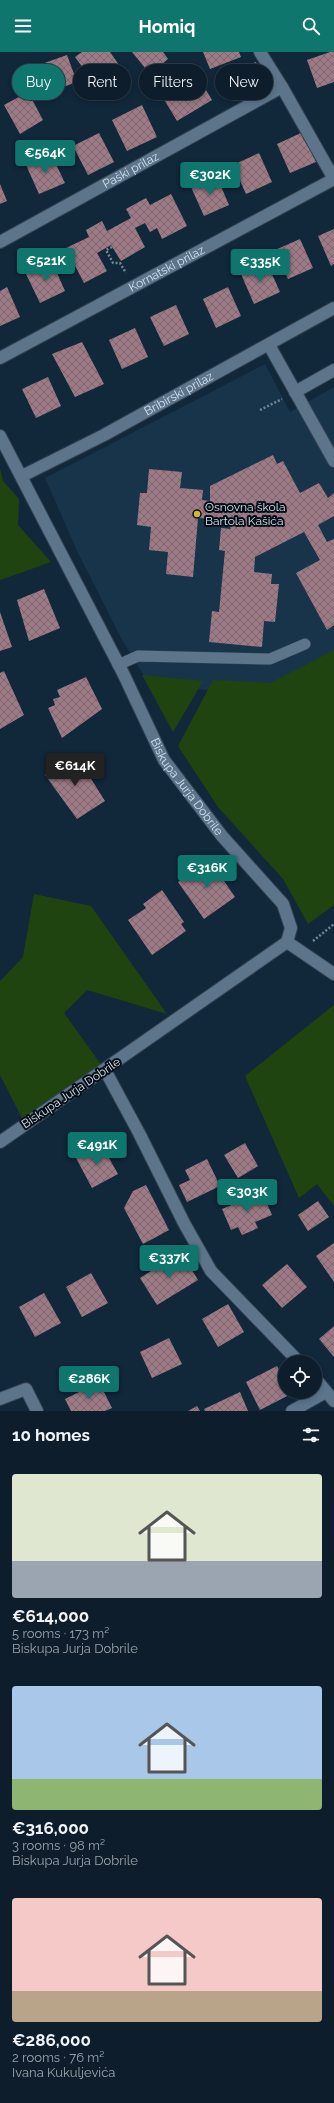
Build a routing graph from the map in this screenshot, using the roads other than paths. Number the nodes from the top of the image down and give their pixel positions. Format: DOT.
graph roads {
  1 [pos="260,52"];
  2 [pos="282,87"];
  3 [pos="334,179"];
  4 [pos="0,242"];
  5 [pos="334,308"];
  6 [pos="269,345"];
  7 [pos="0,358"];
  8 [pos="334,370"];
  9 [pos="295,392"];
  10 [pos="0,436"];
  11 [pos="334,461"];
  12 [pos="22,476"];
  13 [pos="305,644"];
  14 [pos="118,665"];
  15 [pos="287,942"];
  16 [pos="334,974"];
  17 [pos="105,1070"];
  18 [pos="0,1142"];
  19 [pos="292,1355"];
  20 [pos="322,1387"];
  21 [pos="330,1397"];
  22 [pos="0,1399"];
  23 [pos="37,1411"];
  24 [pos="292,1411"];
  1 -- 2 [label="street"];
  2 -- 3 [label="street"];
  2 -- 4 [label="street, Paški prilaz"];
  3 -- 7 [label="street, Kornatski prilaz"];
  5 -- 6 [label="street, Bribirski prilaz"];
  6 -- 9 [label="street"];
  6 -- 12 [label="street, Bribirski prilaz"];
  8 -- 9 [label="street"];
  9 -- 11 [label="street"];
  10 -- 12 [label="street, Biskupa Jurja Dobrile"];
  12 -- 14 [label="street, Biskupa Jurja Dobrile"];
  13 -- 14 [label="lane"];
  14 -- 15 [label="street, Biskupa Jurja Dobrile"];
  15 -- 16 [label="street"];
  15 -- 17 [label="street, Biskupa Jurja Dobrile"];
  17 -- 18 [label="street, Biskupa Jurja Dobrile"];
  17 -- 19 [label="street"];
  20 -- 21 [label="street"];
  21 -- 24 [label="street"];
  22 -- 23 [label="street"];
}
